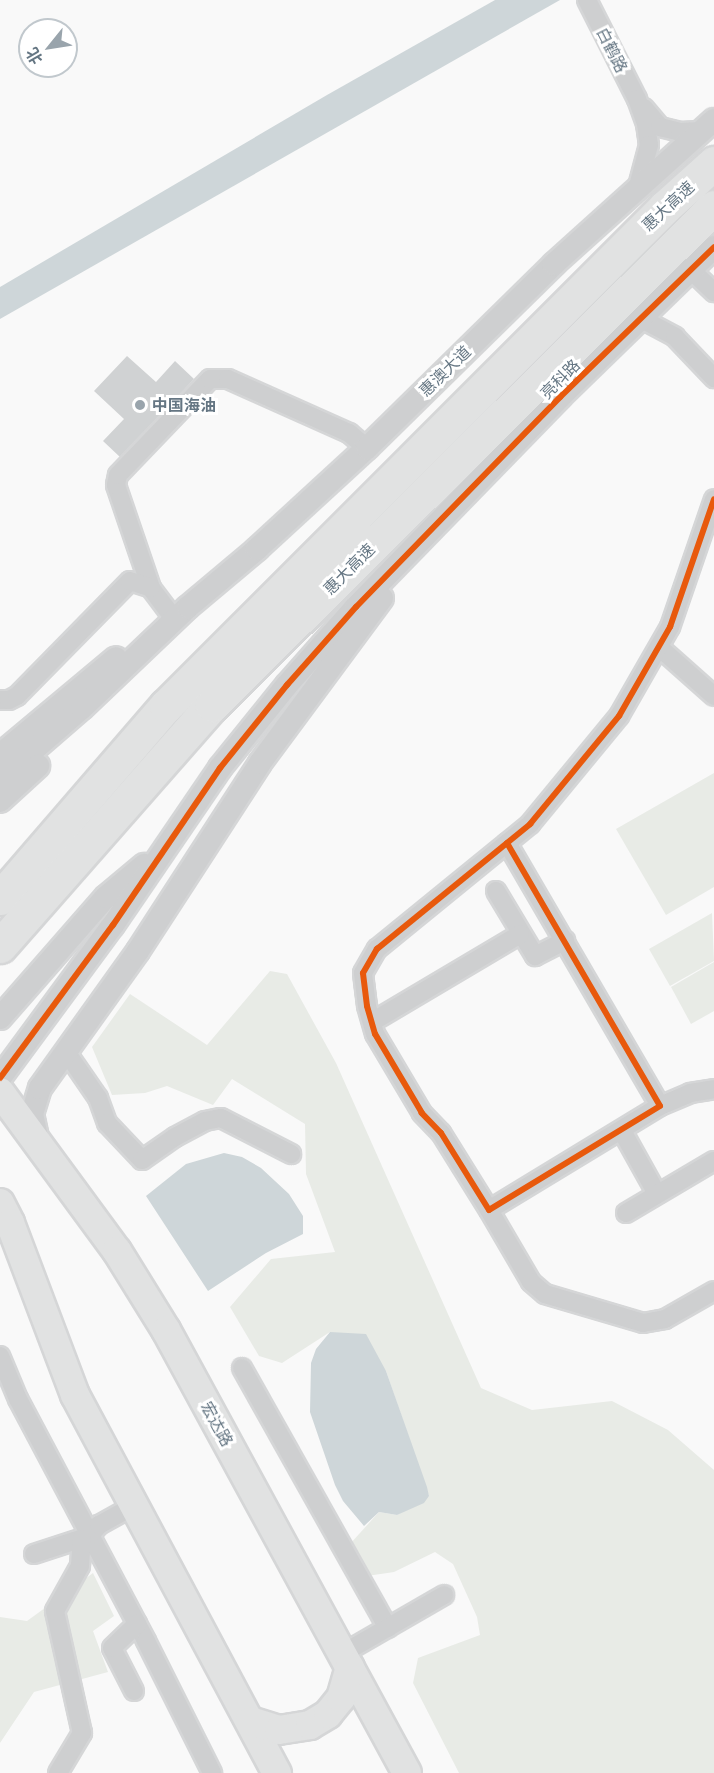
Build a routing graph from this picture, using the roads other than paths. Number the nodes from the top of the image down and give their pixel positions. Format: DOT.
graph roads {
  1 [pos="587,0"];
  2 [pos="637,99"];
  3 [pos="708,126"];
  4 [pos="714,163"];
  5 [pos="637,190"];
  6 [pos="714,207"];
  7 [pos="714,247"];
  8 [pos="689,268"];
  9 [pos="714,292"];
  10 [pos="639,318"];
  11 [pos="714,378"];
  12 [pos="367,448"];
  13 [pos="714,499"];
  14 [pos="429,534"];
  15 [pos="151,588"];
  16 [pos="175,620"];
  17 [pos="660,648"];
  18 [pos="714,696"];
  19 [pos="0,700"];
  20 [pos="0,755"];
  21 [pos="0,779"];
  22 [pos="0,801"];
  23 [pos="507,843"];
  24 [pos="164,849"];
  25 [pos="496,891"];
  26 [pos="0,898"];
  27 [pos="520,933"];
  28 [pos="565,940"];
  29 [pos="0,946"];
  30 [pos="0,1018"];
  31 [pos="372,1022"];
  32 [pos="67,1053"];
  33 [pos="0,1078"];
  34 [pos="714,1089"];
  35 [pos="0,1092"];
  36 [pos="660,1106"];
  37 [pos="622,1131"];
  38 [pos="43,1152"];
  39 [pos="291,1154"];
  40 [pos="714,1161"];
  41 [pos="657,1194"];
  42 [pos="489,1210"];
  43 [pos="3,1211"];
  44 [pos="626,1213"];
  45 [pos="714,1291"];
  46 [pos="0,1356"];
  47 [pos="242,1368"];
  48 [pos="135,1505"];
  49 [pos="86,1537"];
  50 [pos="34,1554"];
  51 [pos="444,1595"];
  52 [pos="137,1624"];
  53 [pos="388,1628"];
  54 [pos="346,1660"];
  55 [pos="134,1690"];
  56 [pos="250,1720"];
  57 [pos="58,1773"];
  58 [pos="212,1773"];
  59 [pos="277,1773"];
  60 [pos="407,1773"];
  1 -- 2 [label="street, 白鹤路"];
  2 -- 3 [label="street"];
  2 -- 5 [label="street"];
  3 -- 5 [label="street, 惠澳大道"];
  4 -- 26 [label="highway, 惠大高速"];
  5 -- 12 [label="street, 惠澳大道"];
  6 -- 29 [label="highway, 惠大高速"];
  7 -- 8 [label="street, 亮科路"];
  8 -- 9 [label="street"];
  8 -- 10 [label="street, 亮科路"];
  10 -- 11 [label="street"];
  10 -- 14 [label="street, 亮科路"];
  12 -- 15 [label="street"];
  12 -- 16 [label="street, 惠澳大道"];
  13 -- 17 [label="street"];
  14 -- 24 [label="street"];
  14 -- 32 [label="street"];
  15 -- 16 [label="street"];
  15 -- 19 [label="street"];
  16 -- 20 [label="street"];
  16 -- 21 [label="street"];
  16 -- 22 [label="street"];
  17 -- 18 [label="street"];
  17 -- 23 [label="street"];
  23 -- 28 [label="street"];
  23 -- 31 [label="street"];
  24 -- 30 [label="street"];
  24 -- 33 [label="street"];
  25 -- 27 [label="street"];
  27 -- 28 [label="street"];
  27 -- 31 [label="street"];
  28 -- 36 [label="street"];
  31 -- 42 [label="street"];
  32 -- 38 [label="street"];
  32 -- 39 [label="street"];
  34 -- 36 [label="street"];
  35 -- 38 [label="main road, 宏达路"];
  36 -- 37 [label="street"];
  37 -- 41 [label="street"];
  37 -- 42 [label="street"];
  38 -- 54 [label="main road, 宏达路"];
  40 -- 41 [label="street"];
  41 -- 44 [label="street"];
  42 -- 45 [label="street"];
  43 -- 48 [label="main road"];
  46 -- 49 [label="street"];
  47 -- 53 [label="street"];
  48 -- 49 [label="street"];
  48 -- 56 [label="main road"];
  49 -- 50 [label="street"];
  49 -- 52 [label="street"];
  49 -- 57 [label="street"];
  51 -- 53 [label="street"];
  52 -- 55 [label="street"];
  52 -- 58 [label="street"];
  53 -- 54 [label="street"];
  54 -- 56 [label="main road"];
  54 -- 60 [label="main road, 宏达路"];
  56 -- 59 [label="main road"];
}
